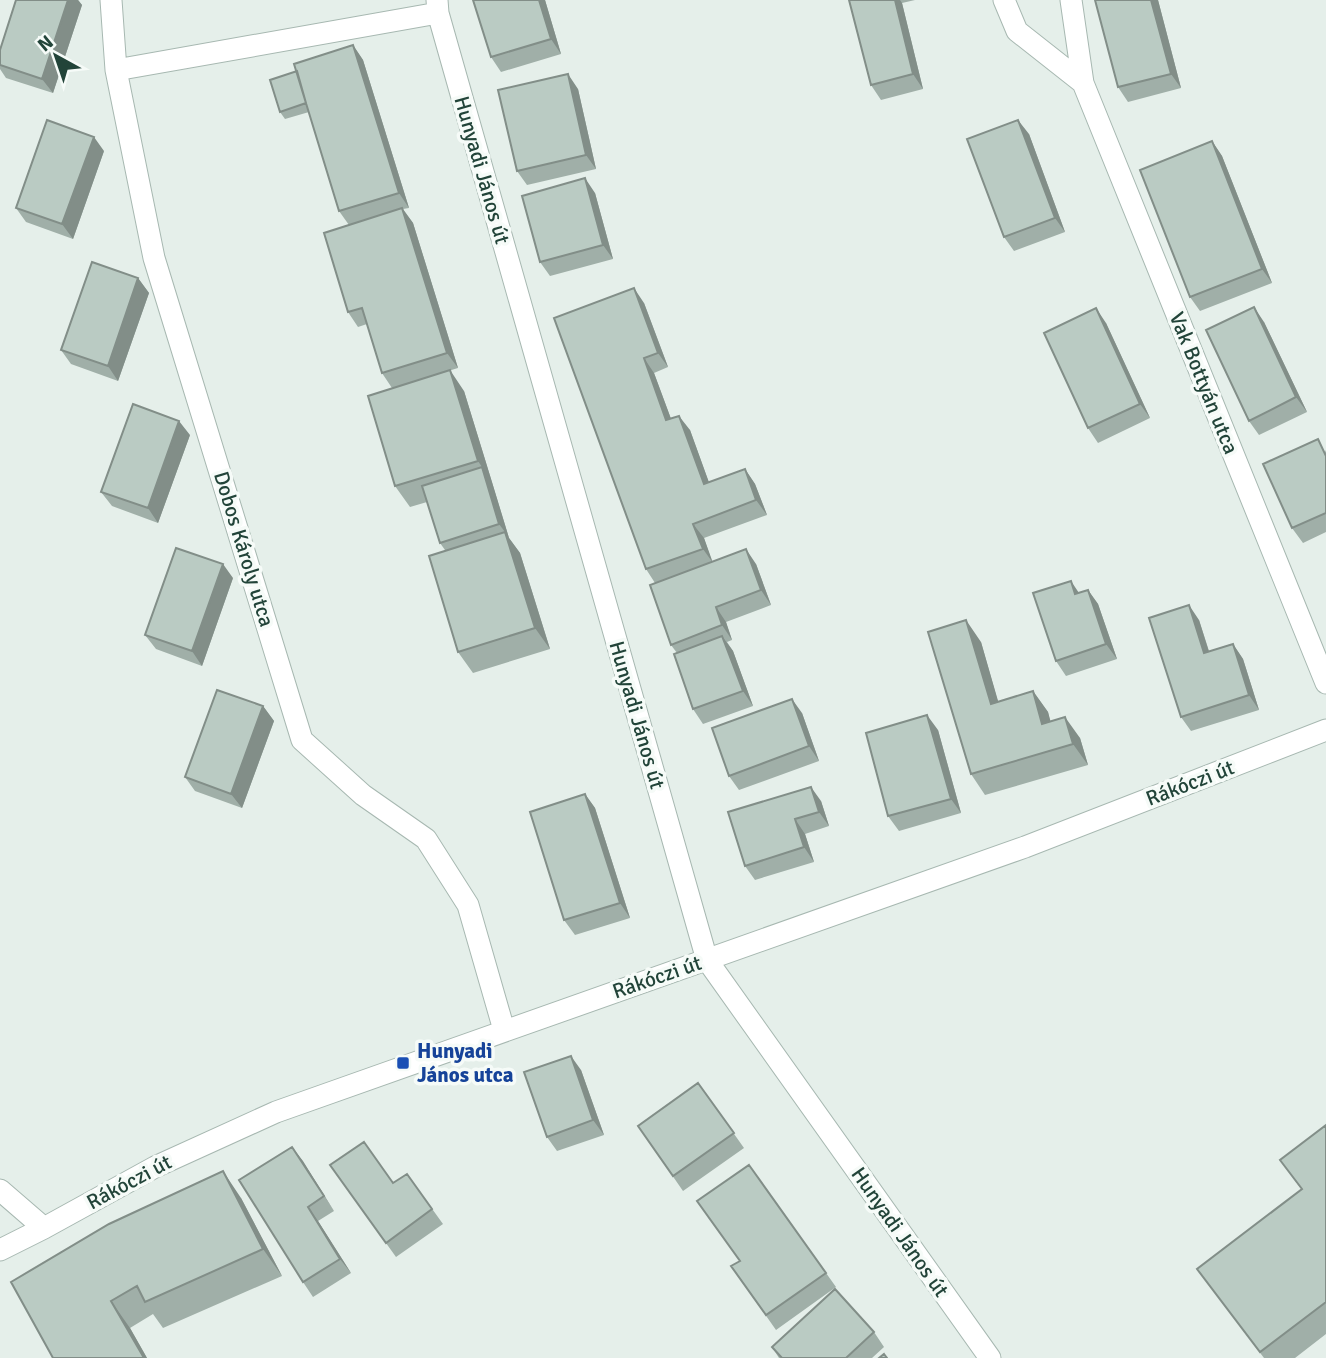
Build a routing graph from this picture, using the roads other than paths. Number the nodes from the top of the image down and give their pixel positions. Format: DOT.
graph roads {
  1 [pos="111,0"];
  2 [pos="1004,0"];
  3 [pos="1071,0"];
  4 [pos="438,7"];
  5 [pos="116,70"];
  6 [pos="1083,83"];
  7 [pos="1326,683"];
  8 [pos="1326,730"];
  9 [pos="707,960"];
  10 [pos="504,1030"];
  11 [pos="0,1190"];
  12 [pos="44,1228"];
  13 [pos="0,1250"];
  14 [pos="990,1358"];
  1 -- 5 [label="street, Dobos Károly utca"];
  2 -- 6 [label="street, Vak Bottyán utca"];
  3 -- 6 [label="street, Vak Bottyán utca"];
  4 -- 5 [label="street"];
  4 -- 9 [label="street, Hunyadi János út"];
  5 -- 10 [label="street, Dobos Károly utca"];
  6 -- 7 [label="street, Vak Bottyán utca"];
  8 -- 9 [label="street, Rákóczi út"];
  9 -- 10 [label="street, Rákóczi út"];
  9 -- 14 [label="street, Hunyadi János út"];
  10 -- 12 [label="street, Rákóczi út"];
  11 -- 12 [label="street"];
  12 -- 13 [label="street, Rákóczi út"];
}
